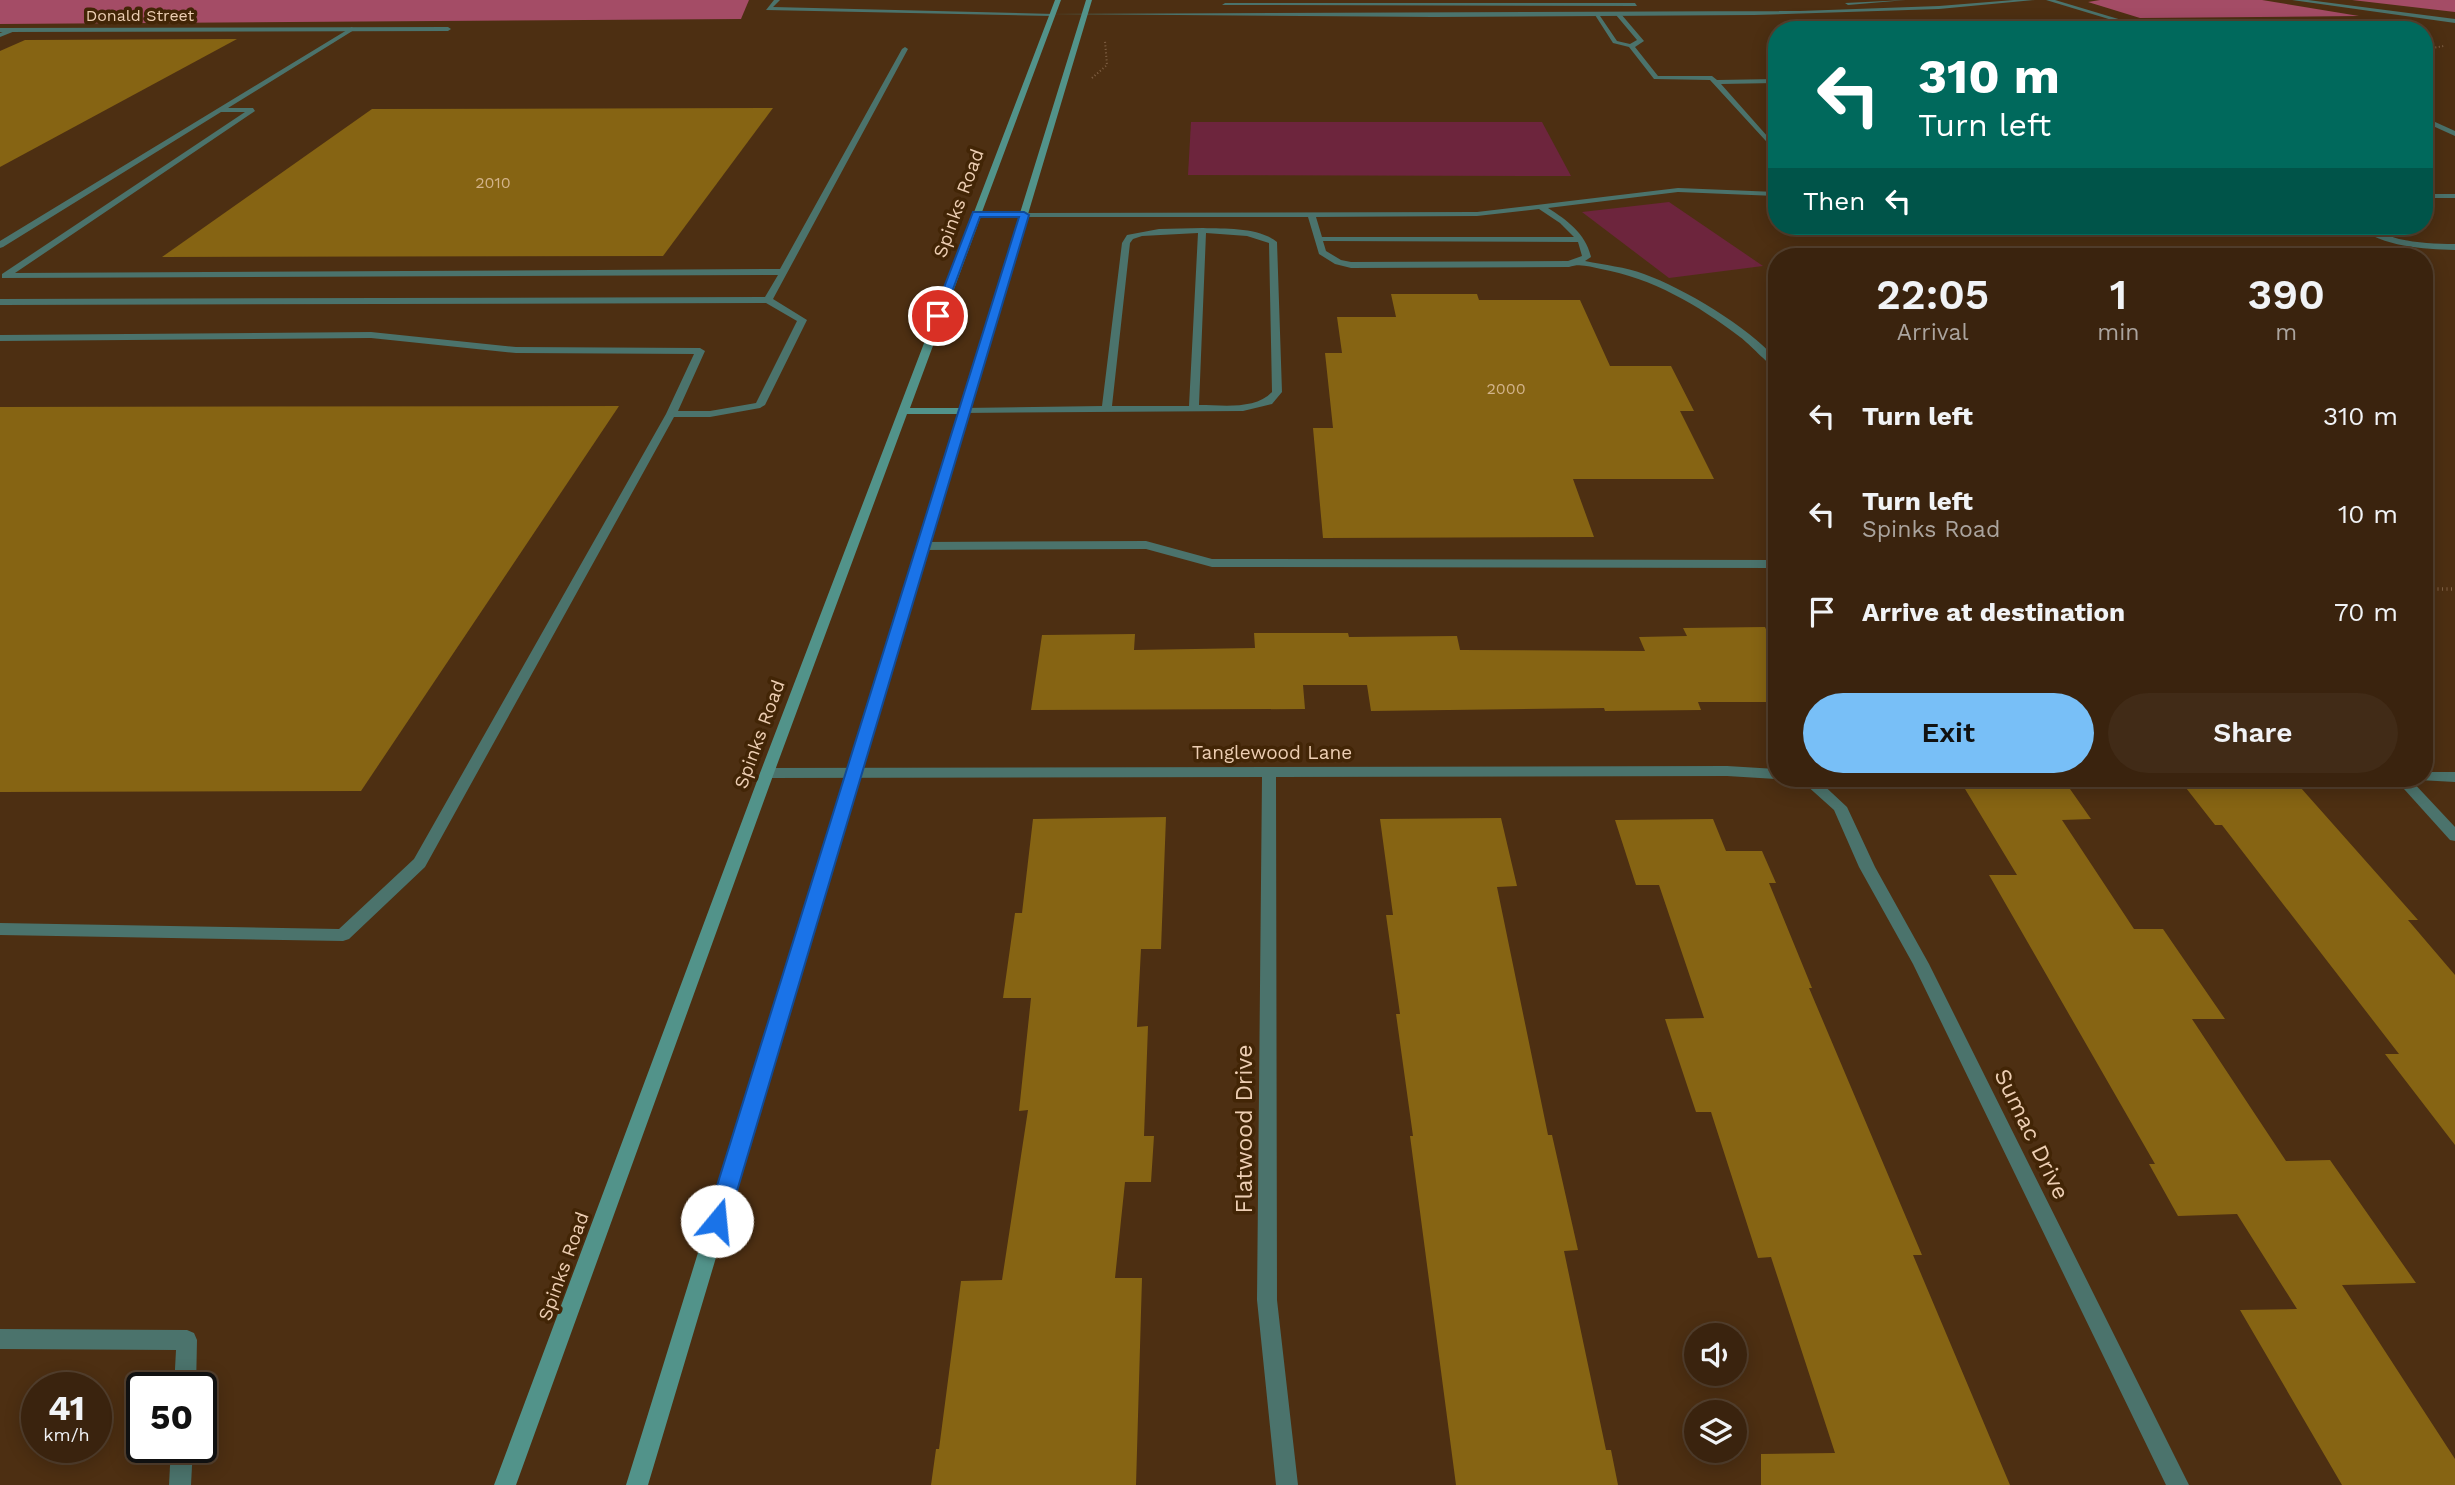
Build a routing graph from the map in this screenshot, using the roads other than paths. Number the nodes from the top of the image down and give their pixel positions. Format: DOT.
graph roads {
  1 [pos="777,0"];
  2 [pos="1903,0"];
  3 [pos="2032,0"];
  4 [pos="2049,0"];
  5 [pos="2295,0"];
  6 [pos="1057,3"];
  7 [pos="1088,3"];
  8 [pos="1842,3"];
  9 [pos="963,5"];
  10 [pos="1066,5"];
  11 [pos="1077,5"];
  12 [pos="1101,5"];
  13 [pos="1211,5"];
  14 [pos="1588,5"];
  15 [pos="1609,5"];
  16 [pos="1648,5"];
  17 [pos="957,11"];
  18 [pos="1052,14"];
  19 [pos="1086,14"];
  20 [pos="1598,15"];
  21 [pos="1619,15"];
  22 [pos="2121,21"];
  23 [pos="2455,21"];
  24 [pos="352,29"];
  25 [pos="448,29"];
  26 [pos="0,30"];
  27 [pos="13,30"];
  28 [pos="0,35"];
  29 [pos="1631,46"];
  30 [pos="905,49"];
  31 [pos="1768,81"];
  32 [pos="1716,82"];
  33 [pos="221,110"];
  34 [pos="2433,123"];
  35 [pos="2455,134"];
  36 [pos="1768,141"];
  37 [pos="1768,194"];
  38 [pos="2433,196"];
  39 [pos="2455,196"];
  40 [pos="1541,207"];
  41 [pos="976,214"];
  42 [pos="1024,215"];
  43 [pos="1311,215"];
  44 [pos="1202,232"];
  45 [pos="2381,235"];
  46 [pos="1319,239"];
  47 [pos="1580,240"];
  48 [pos="0,245"];
  49 [pos="2455,247"];
  50 [pos="1579,262"];
  51 [pos="784,272"];
  52 [pos="768,300"];
  53 [pos="0,302"];
  54 [pos="0,338"];
  55 [pos="1768,356"];
  56 [pos="1194,408"];
  57 [pos="1107,409"];
  58 [pos="902,411"];
  59 [pos="964,411"];
  60 [pos="671,414"];
  61 [pos="923,546"];
  62 [pos="1768,564"];
  63 [pos="1269,772"];
  64 [pos="767,773"];
  65 [pos="854,773"];
  66 [pos="1768,774"];
  67 [pos="2433,777"];
  68 [pos="2455,777"];
  69 [pos="1817,787"];
  70 [pos="2409,787"];
  71 [pos="2455,836"];
  72 [pos="0,929"];
  73 [pos="0,1339"];
  74 [pos="186,1372"];
  75 [pos="181,1463"];
  76 [pos="180,1485"];
  77 [pos="505,1485"];
  78 [pos="637,1485"];
  79 [pos="1287,1485"];
  80 [pos="2178,1485"];
  1 -- 17 [label="street"];
  2 -- 8 [label="street"];
  3 -- 21 [label="street"];
  4 -- 22 [label="street"];
  5 -- 23 [label="street"];
  6 -- 10 [label="street"];
  6 -- 17 [label="street"];
  6 -- 18 [label="main road, Spinks Road"];
  7 -- 11 [label="street"];
  7 -- 12 [label="street"];
  7 -- 19 [label="main road"];
  9 -- 17 [label="street"];
  13 -- 14 [label="street"];
  14 -- 15 [label="street"];
  14 -- 20 [label="street"];
  15 -- 16 [label="street"];
  15 -- 21 [label="street"];
  17 -- 18 [label="street"];
  18 -- 19 [label="street"];
  18 -- 41 [label="main road, Spinks Road"];
  19 -- 20 [label="street"];
  19 -- 42 [label="main road"];
  20 -- 21 [label="street"];
  20 -- 29 [label="street"];
  21 -- 29 [label="street"];
  24 -- 25 [label="street, Donald Street"];
  24 -- 27 [label="street, Donald Street"];
  24 -- 33 [label="street"];
  26 -- 27 [label="street, Donald Street"];
  27 -- 28 [label="street"];
  29 -- 32 [label="street"];
  30 -- 51 [label="street"];
  31 -- 32 [label="street"];
  32 -- 36 [label="street"];
  33 -- 48 [label="street"];
  33 -- 51 [label="street"];
  34 -- 35 [label="street"];
  37 -- 40 [label="street"];
  38 -- 39 [label="street"];
  40 -- 43 [label="street"];
  40 -- 47 [label="street"];
  41 -- 42 [label="main road"];
  41 -- 58 [label="main road, Spinks Road"];
  42 -- 43 [label="street"];
  42 -- 59 [label="main road"];
  43 -- 46 [label="street"];
  44 -- 56 [label="street"];
  44 -- 56 [label="street"];
  44 -- 57 [label="street"];
  45 -- 49 [label="street"];
  46 -- 47 [label="street"];
  46 -- 50 [label="street"];
  47 -- 50 [label="street"];
  50 -- 55 [label="street"];
  51 -- 52 [label="street"];
  52 -- 53 [label="street"];
  52 -- 60 [label="street"];
  54 -- 60 [label="street"];
  56 -- 57 [label="street"];
  57 -- 59 [label="street"];
  58 -- 59 [label="main road"];
  58 -- 64 [label="main road, Spinks Road"];
  59 -- 61 [label="main road"];
  60 -- 72 [label="street"];
  61 -- 62 [label="street"];
  61 -- 65 [label="main road"];
  63 -- 65 [label="street, Tanglewood Lane"];
  63 -- 66 [label="street, Tanglewood Lane"];
  63 -- 79 [label="street, Flatwood Drive"];
  64 -- 65 [label="street, Tanglewood Lane"];
  64 -- 77 [label="main road, Spinks Road"];
  65 -- 78 [label="main road"];
  67 -- 68 [label="street"];
  69 -- 80 [label="street, Sumac Drive"];
  70 -- 71 [label="street"];
  73 -- 74 [label="street"];
  75 -- 76 [label="street"];
}
